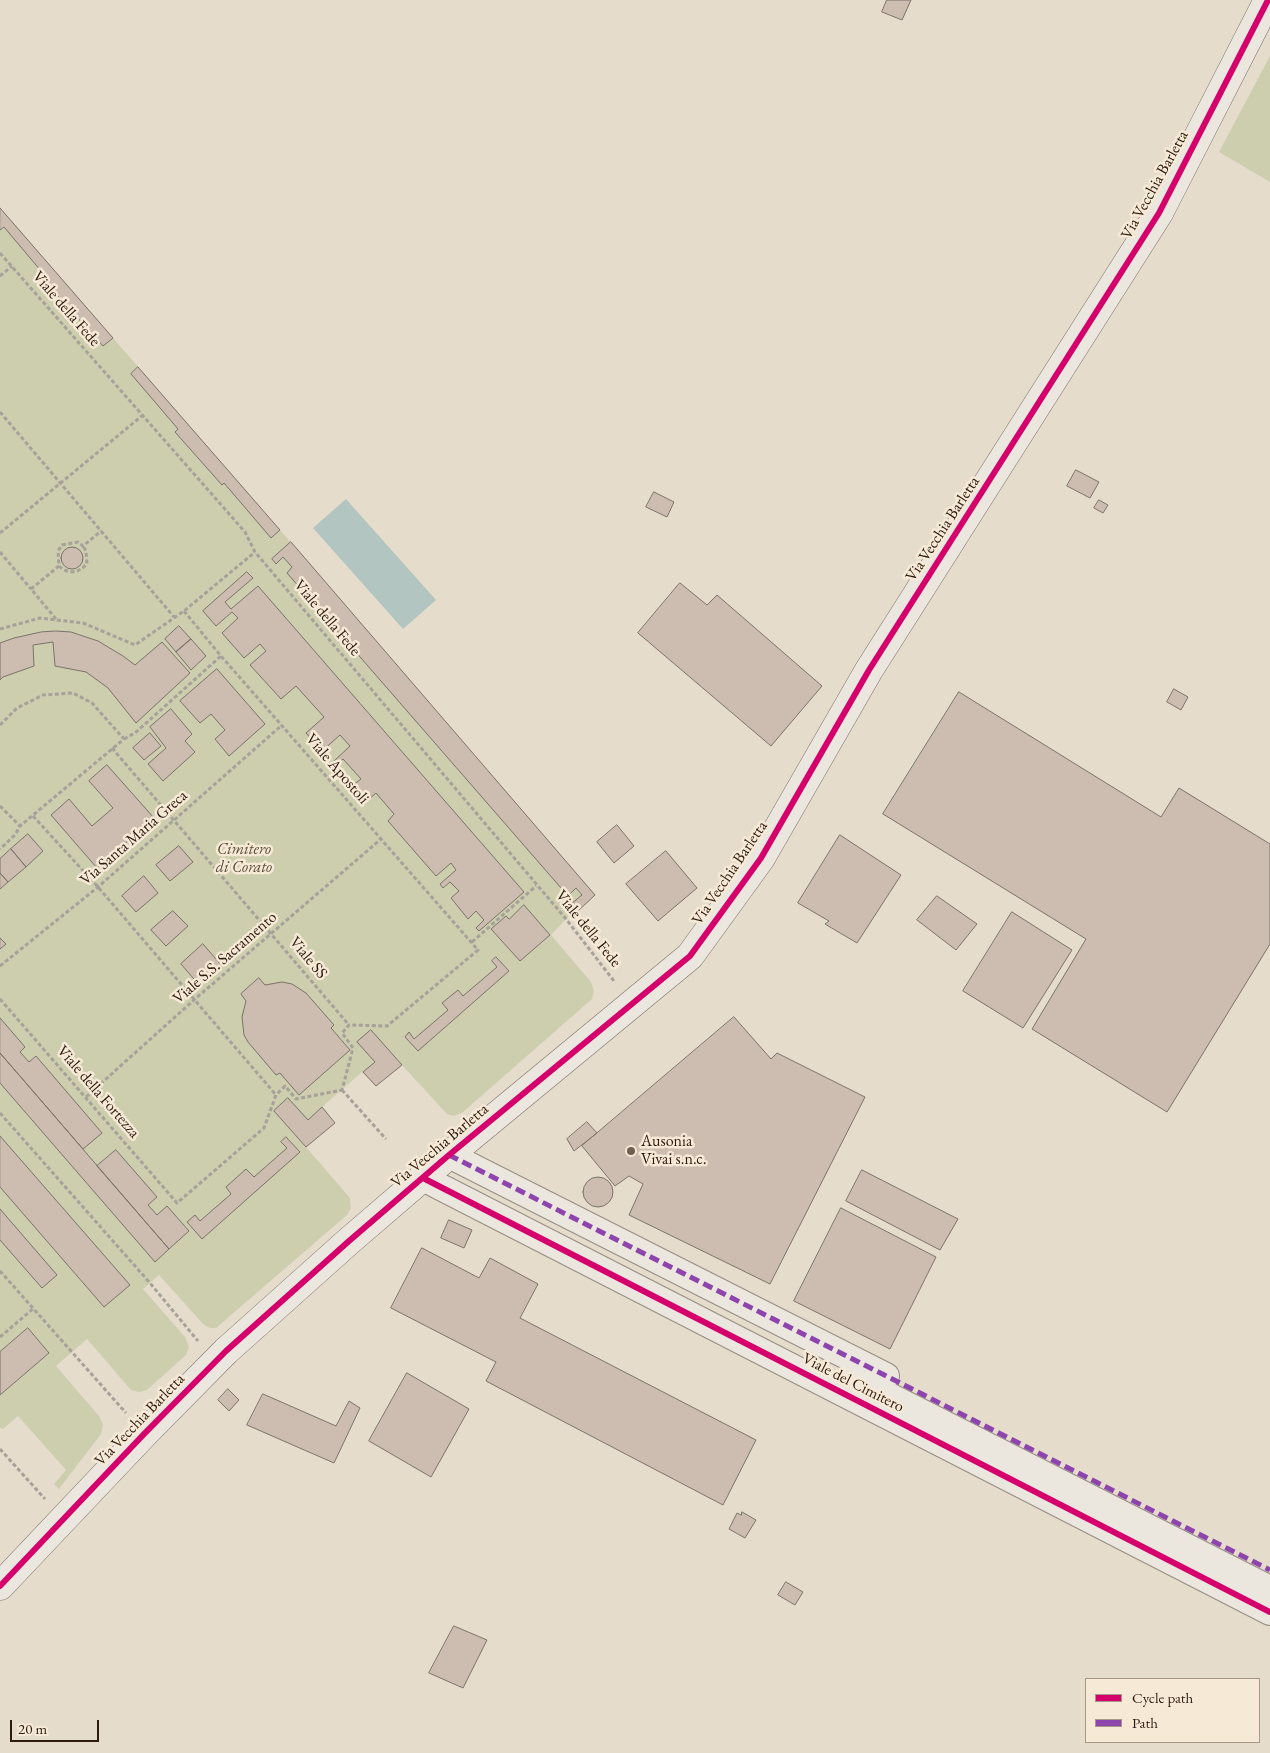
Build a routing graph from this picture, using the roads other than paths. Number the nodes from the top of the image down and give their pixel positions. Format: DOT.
graph roads {
  1 [pos="1268,0"];
  2 [pos="436,1167"];
  3 [pos="1270,1570"];
  4 [pos="0,1586"];
  5 [pos="1270,1589"];
  6 [pos="1270,1612"];
  1 -- 2 [label="street, Via Vecchia Barletta"];
  2 -- 3 [label="street"];
  2 -- 4 [label="street, Via Vecchia Barletta"];
  2 -- 5 [label="street, Viale del Cimitero"];
  2 -- 6 [label="street, Viale del Cimitero"];
}
